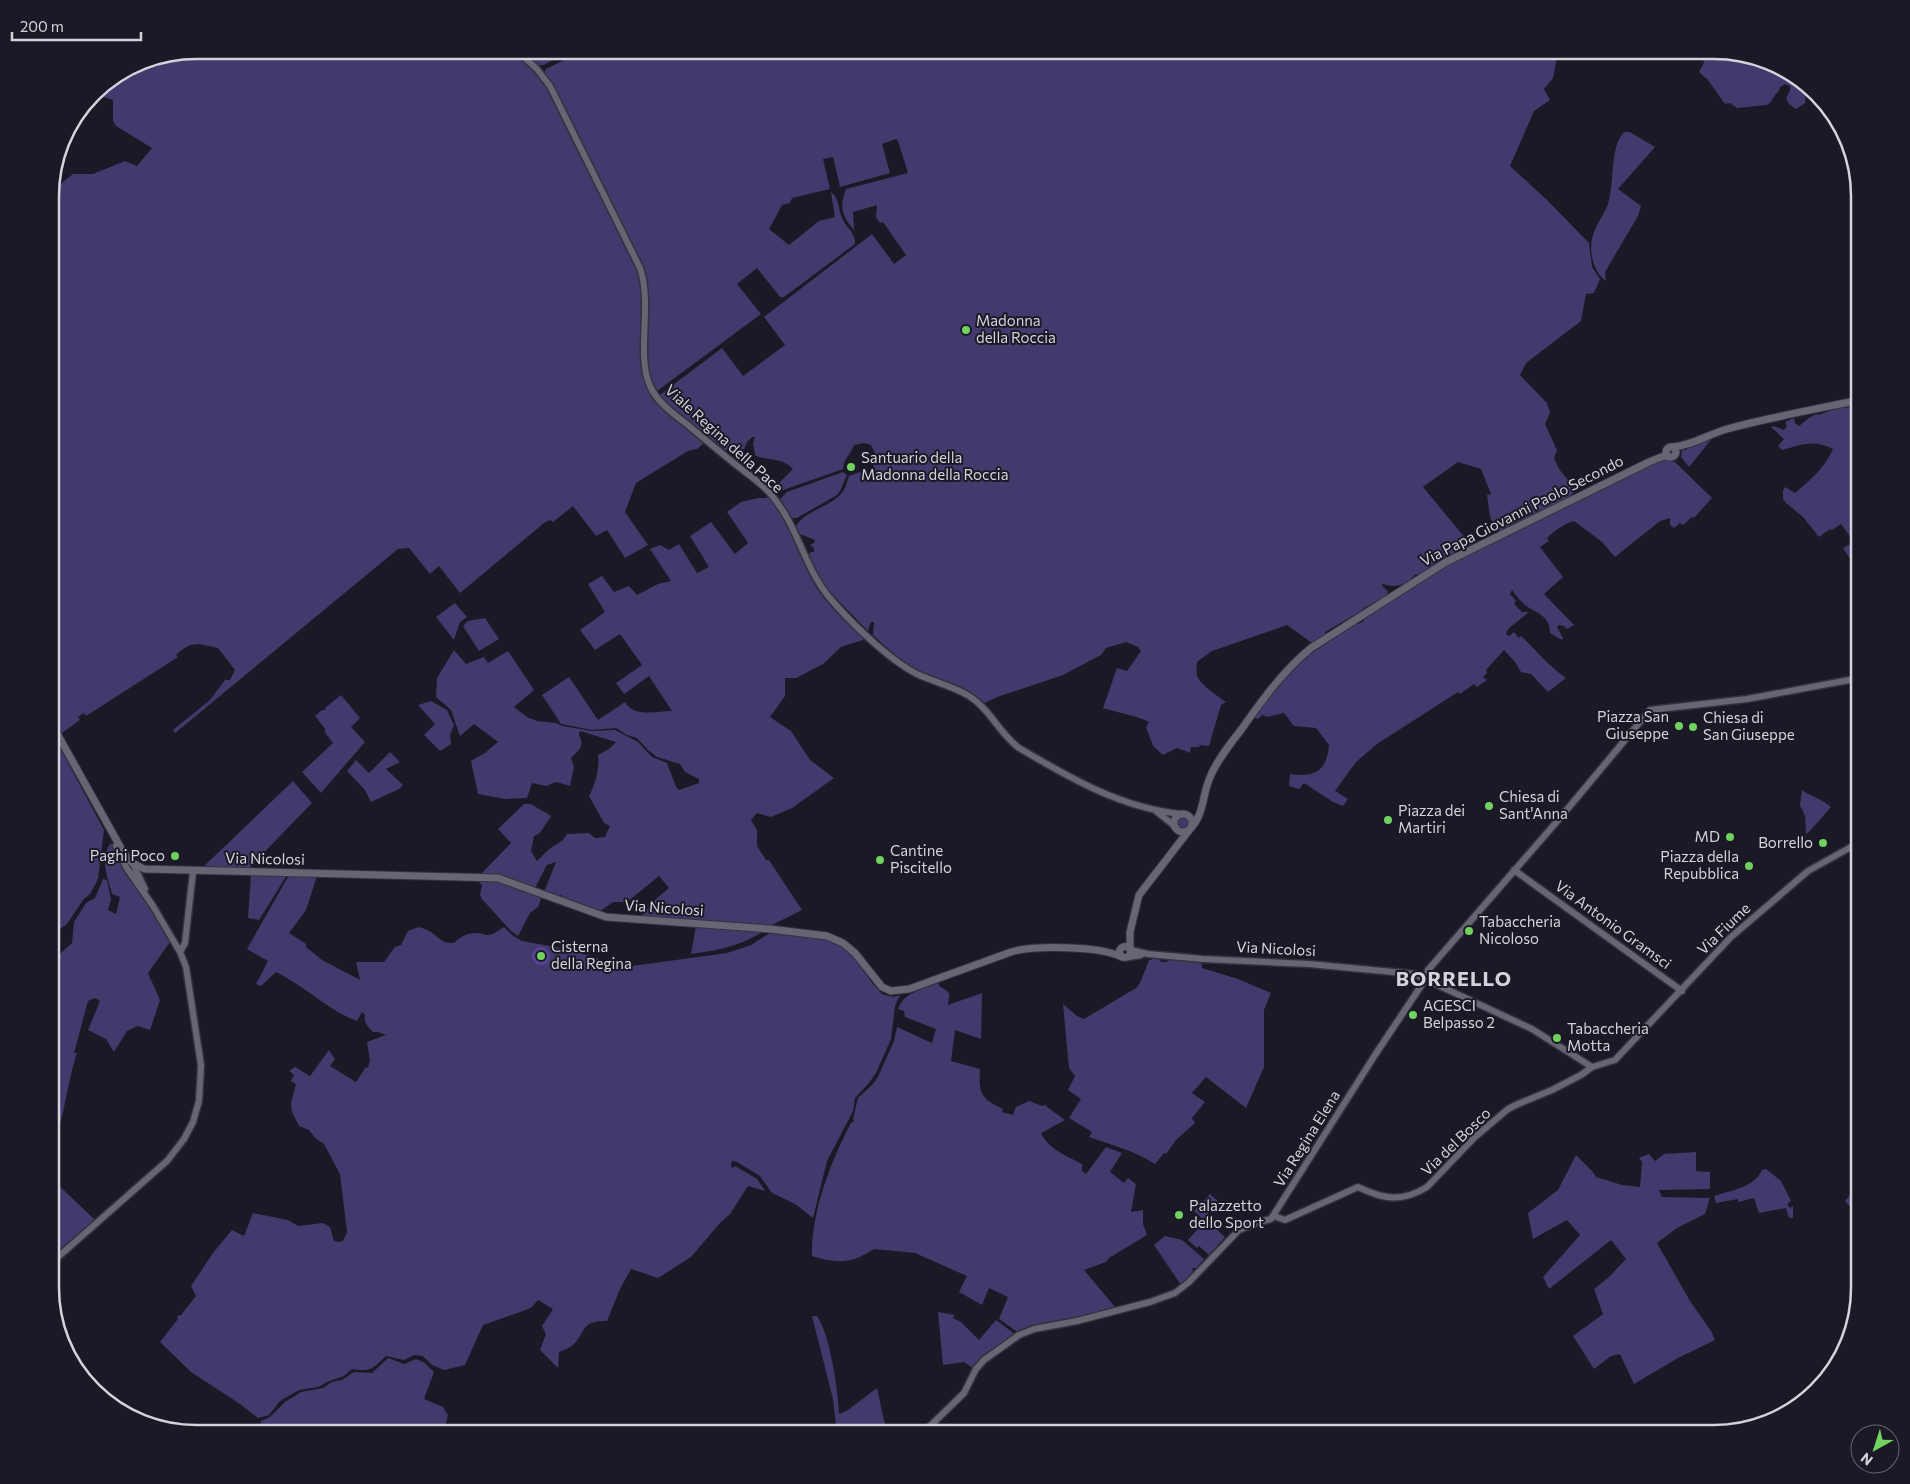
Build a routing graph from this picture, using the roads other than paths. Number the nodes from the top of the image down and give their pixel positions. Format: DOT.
graph roads {
  1 [pos="526,59"];
  2 [pos="1851,402"];
  3 [pos="1851,680"];
  4 [pos="59,738"];
  5 [pos="1204,796"];
  6 [pos="1151,809"];
  7 [pos="1183,814"];
  8 [pos="1190,828"];
  9 [pos="1177,829"];
  10 [pos="110,831"];
  11 [pos="1176,846"];
  12 [pos="1851,847"];
  13 [pos="132,862"];
  14 [pos="1515,869"];
  15 [pos="196,872"];
  16 [pos="153,906"];
  17 [pos="1126,951"];
  18 [pos="180,952"];
  19 [pos="1428,970"];
  20 [pos="1414,974"];
  21 [pos="1427,981"];
  22 [pos="1682,991"];
  23 [pos="1622,1054"];
  24 [pos="1592,1067"];
  25 [pos="1274,1216"];
  26 [pos="59,1256"];
  27 [pos="931,1425"];
  1 -- 6 [label="street, Viale Regina della Pace"];
  2 -- 5 [label="main road, Via Papa Giovanni Paolo Secondo"];
  3 -- 14 [label="street"];
  4 -- 10 [label="main road"];
  5 -- 7 [label="main road"];
  5 -- 8 [label="main road, Via Papa Giovanni Paolo Secondo"];
  6 -- 7 [label="street"];
  6 -- 9 [label="street"];
  7 -- 8 [label="main road"];
  7 -- 9 [label="main road"];
  8 -- 9 [label="main road"];
  8 -- 11 [label="main road, Via Papa Giovanni Paolo Secondo"];
  9 -- 11 [label="main road"];
  10 -- 13 [label="main road"];
  10 -- 16 [label="street"];
  11 -- 17 [label="main road, Via Papa Giovanni Paolo Secondo"];
  12 -- 22 [label="street, Via Fiume"];
  13 -- 15 [label="main road, Via Nicolosi"];
  13 -- 16 [label="street"];
  14 -- 19 [label="street"];
  14 -- 22 [label="street, Via Antonio Gramsci"];
  15 -- 17 [label="main road, Via Nicolosi"];
  15 -- 18 [label="street"];
  16 -- 18 [label="street"];
  17 -- 20 [label="street, Via Nicolosi"];
  18 -- 26 [label="street"];
  19 -- 20 [label="street"];
  19 -- 21 [label="street, Via Regina Elena"];
  20 -- 21 [label="street"];
  21 -- 24 [label="street"];
  21 -- 25 [label="street, Via Regina Elena"];
  22 -- 23 [label="street, Via Fiume"];
  23 -- 24 [label="street, Via del Bosco"];
  24 -- 25 [label="street, Via del Bosco"];
  25 -- 27 [label="street"];
}
